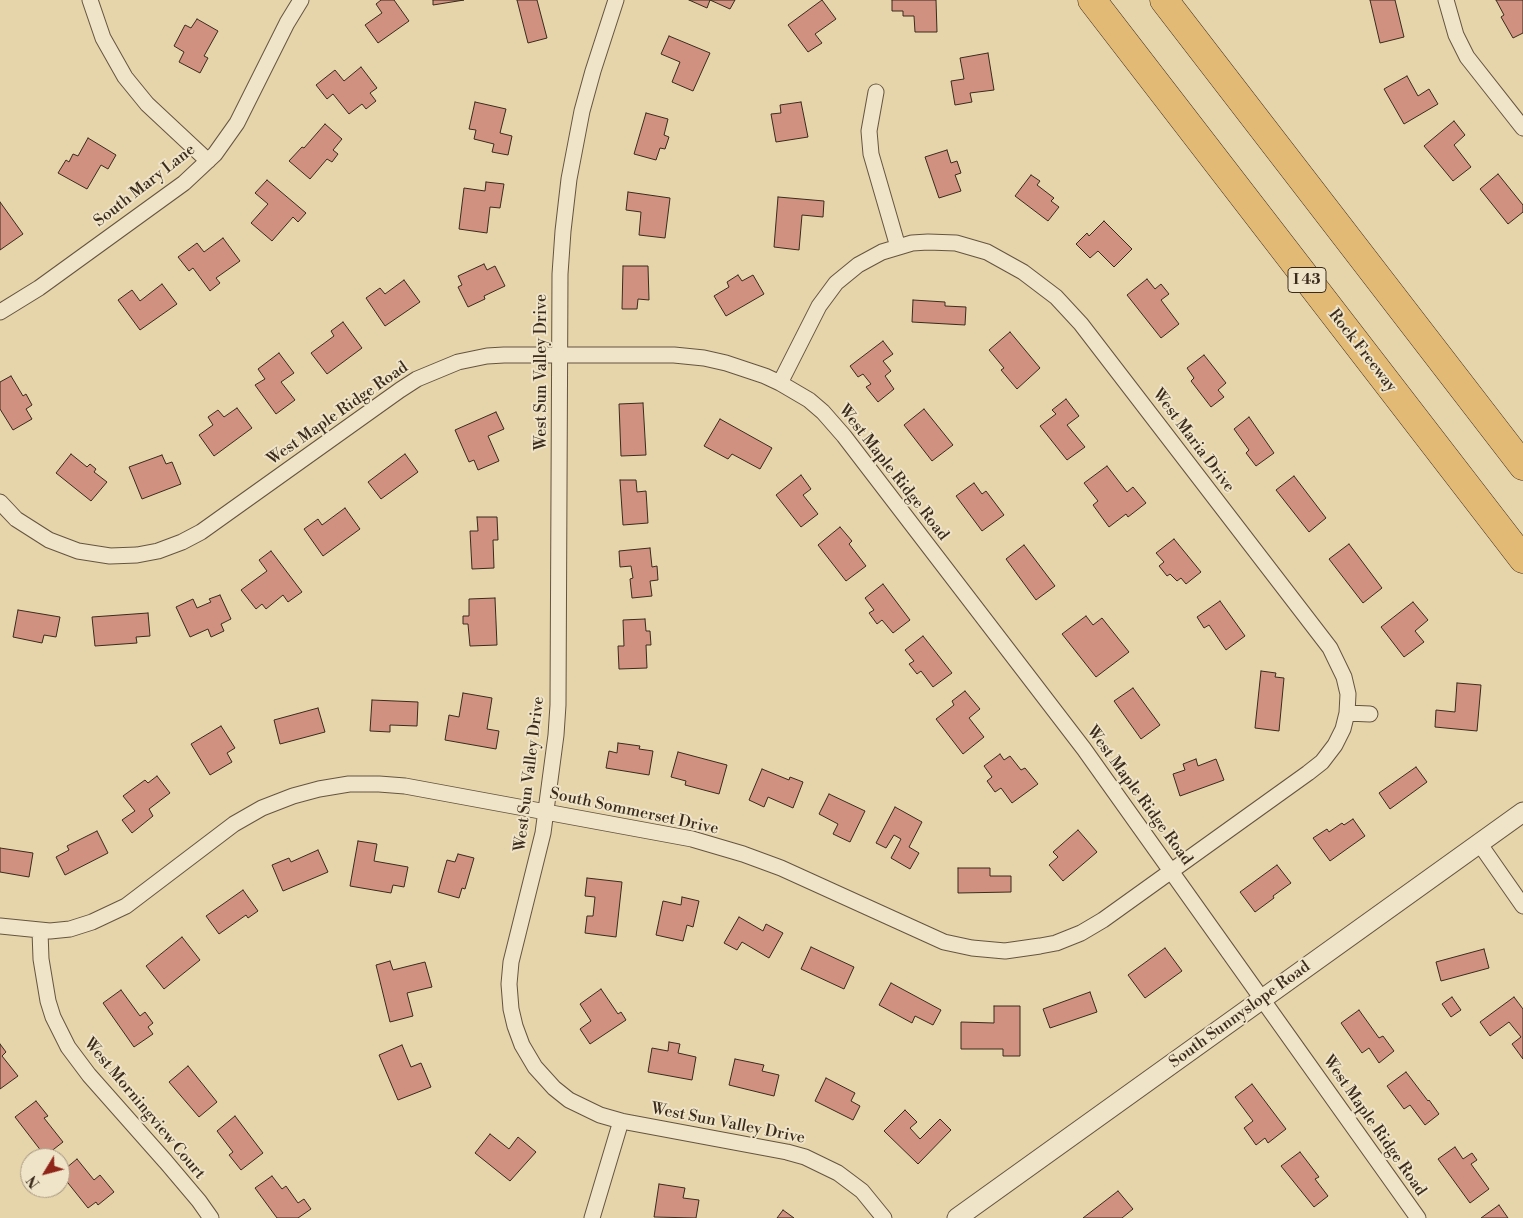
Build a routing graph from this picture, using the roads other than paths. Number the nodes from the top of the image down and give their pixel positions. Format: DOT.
graph roads {
  1 [pos="90,0"];
  2 [pos="301,0"];
  3 [pos="616,0"];
  4 [pos="1092,0"];
  5 [pos="1164,0"];
  6 [pos="1446,0"];
  7 [pos="876,92"];
  8 [pos="1523,128"];
  9 [pos="208,161"];
  10 [pos="898,248"];
  11 [pos="0,312"];
  12 [pos="559,355"];
  13 [pos="780,383"];
  14 [pos="1523,466"];
  15 [pos="0,502"];
  16 [pos="1523,559"];
  17 [pos="1348,713"];
  18 [pos="1370,714"];
  19 [pos="546,811"];
  20 [pos="1523,812"];
  21 [pos="1479,844"];
  22 [pos="1172,871"];
  23 [pos="1523,906"];
  24 [pos="0,926"];
  25 [pos="40,931"];
  26 [pos="1262,999"];
  27 [pos="621,1121"];
  28 [pos="211,1218"];
  29 [pos="592,1218"];
  30 [pos="884,1218"];
  31 [pos="956,1218"];
  32 [pos="1418,1218"];
  1 -- 9 [label="street"];
  2 -- 9 [label="street, South Mary Lane"];
  3 -- 12 [label="street, West Sun Valley Drive"];
  4 -- 16 [label="highway, Rock Freeway / I 43"];
  5 -- 14 [label="highway"];
  6 -- 8 [label="street"];
  7 -- 10 [label="street"];
  9 -- 11 [label="street, South Mary Lane"];
  10 -- 13 [label="street, West Maria Drive"];
  10 -- 17 [label="street, West Maria Drive"];
  12 -- 13 [label="street, West Maple Ridge Road"];
  12 -- 15 [label="street, West Maple Ridge Road"];
  12 -- 19 [label="street, West Sun Valley Drive"];
  13 -- 22 [label="street, West Maple Ridge Road"];
  17 -- 18 [label="street"];
  17 -- 22 [label="street, West Maria Drive"];
  19 -- 22 [label="street, South Sommerset Drive"];
  19 -- 25 [label="street, South Sommerset Drive"];
  19 -- 27 [label="street, West Sun Valley Drive"];
  20 -- 21 [label="street, South Sunnyslope Road"];
  21 -- 23 [label="street"];
  21 -- 26 [label="street, South Sunnyslope Road"];
  22 -- 26 [label="street, West Maple Ridge Road"];
  24 -- 25 [label="street, South Sommerset Drive"];
  25 -- 28 [label="street, West Morningview Court"];
  26 -- 31 [label="street, South Sunnyslope Road"];
  26 -- 32 [label="street, West Maple Ridge Road"];
  27 -- 29 [label="street"];
  27 -- 30 [label="street, West Sun Valley Drive"];
}
